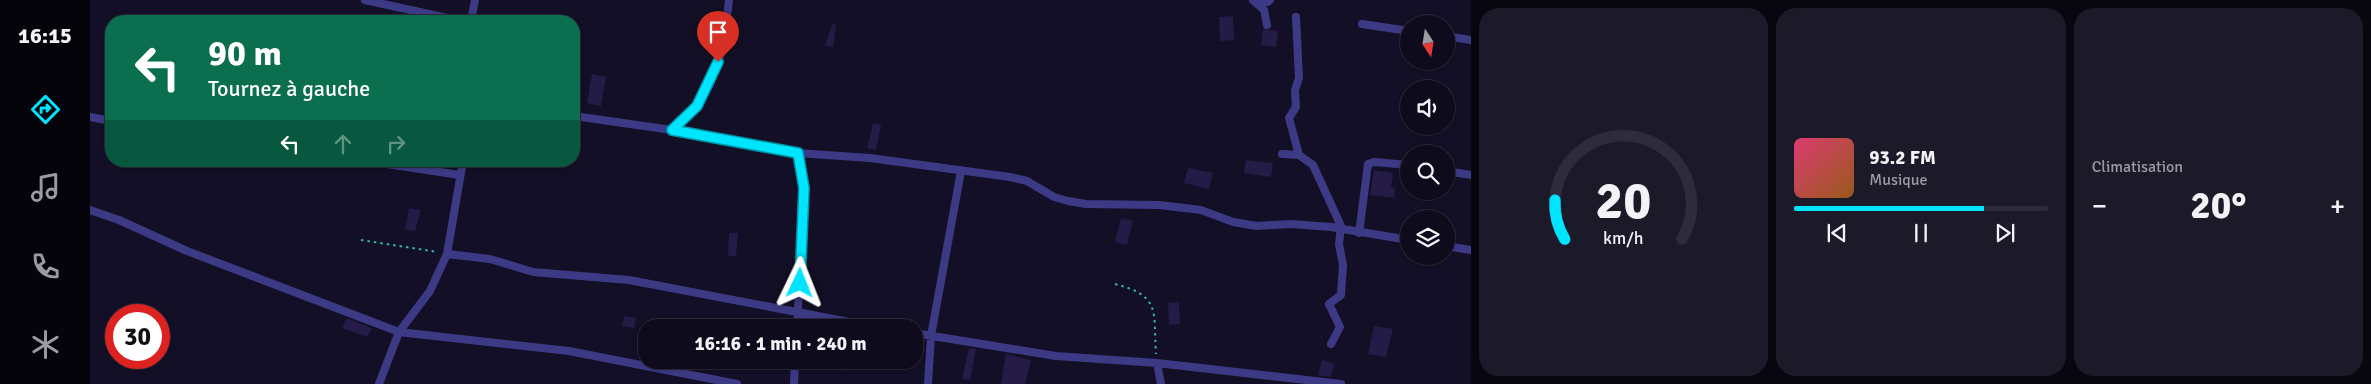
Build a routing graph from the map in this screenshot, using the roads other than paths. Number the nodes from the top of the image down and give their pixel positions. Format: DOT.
graph roads {
  1 [pos="365,0"];
  2 [pos="475,0"];
  3 [pos="729,0"];
  4 [pos="1270,0"];
  5 [pos="1255,1"];
  6 [pos="394,3"];
  7 [pos="439,15"];
  8 [pos="472,15"];
  9 [pos="1296,17"];
  10 [pos="1362,24"];
  11 [pos="1268,25"];
  12 [pos="1400,30"];
  13 [pos="1455,37"];
  14 [pos="1471,40"];
  15 [pos="90,117"];
  16 [pos="580,117"];
  17 [pos="105,120"];
  18 [pos="672,130"];
  19 [pos="798,153"];
  20 [pos="1282,154"];
  21 [pos="1299,155"];
  22 [pos="1400,164"];
  23 [pos="407,167"];
  24 [pos="461,167"];
  25 [pos="961,171"];
  26 [pos="1455,172"];
  27 [pos="460,175"];
  28 [pos="1471,175"];
  29 [pos="90,210"];
  30 [pos="1340,229"];
  31 [pos="1358,233"];
  32 [pos="1400,239"];
  33 [pos="1455,247"];
  34 [pos="1471,250"];
  35 [pos="448,254"];
  36 [pos="798,314"];
  37 [pos="798,319"];
  38 [pos="828,319"];
  39 [pos="399,332"];
  40 [pos="923,335"];
  41 [pos="931,336"];
  42 [pos="1332,344"];
  43 [pos="1157,364"];
  44 [pos="795,369"];
  45 [pos="379,384"];
  46 [pos="737,384"];
  47 [pos="794,384"];
  48 [pos="928,384"];
  49 [pos="1161,384"];
  50 [pos="1341,384"];
  1 -- 6 [label="street"];
  2 -- 8 [label="street"];
  3 -- 18 [label="street"];
  4 -- 5 [label="street"];
  5 -- 11 [label="street"];
  6 -- 7 [label="street"];
  9 -- 21 [label="street"];
  10 -- 12 [label="street"];
  13 -- 14 [label="street"];
  15 -- 17 [label="street"];
  16 -- 18 [label="street"];
  18 -- 19 [label="street"];
  19 -- 25 [label="street"];
  19 -- 36 [label="street"];
  20 -- 21 [label="street"];
  21 -- 30 [label="street"];
  22 -- 31 [label="street"];
  23 -- 27 [label="street"];
  24 -- 27 [label="street"];
  25 -- 30 [label="street"];
  25 -- 41 [label="street"];
  26 -- 28 [label="street"];
  27 -- 35 [label="street"];
  29 -- 39 [label="street"];
  30 -- 31 [label="street"];
  30 -- 42 [label="street"];
  31 -- 32 [label="street"];
  33 -- 34 [label="street"];
  35 -- 36 [label="street"];
  35 -- 39 [label="street"];
  36 -- 37 [label="street"];
  36 -- 38 [label="street"];
  39 -- 45 [label="street"];
  39 -- 46 [label="street"];
  40 -- 41 [label="street"];
  41 -- 43 [label="street"];
  41 -- 48 [label="street"];
  43 -- 49 [label="street"];
  43 -- 50 [label="street"];
  44 -- 47 [label="street"];
}
